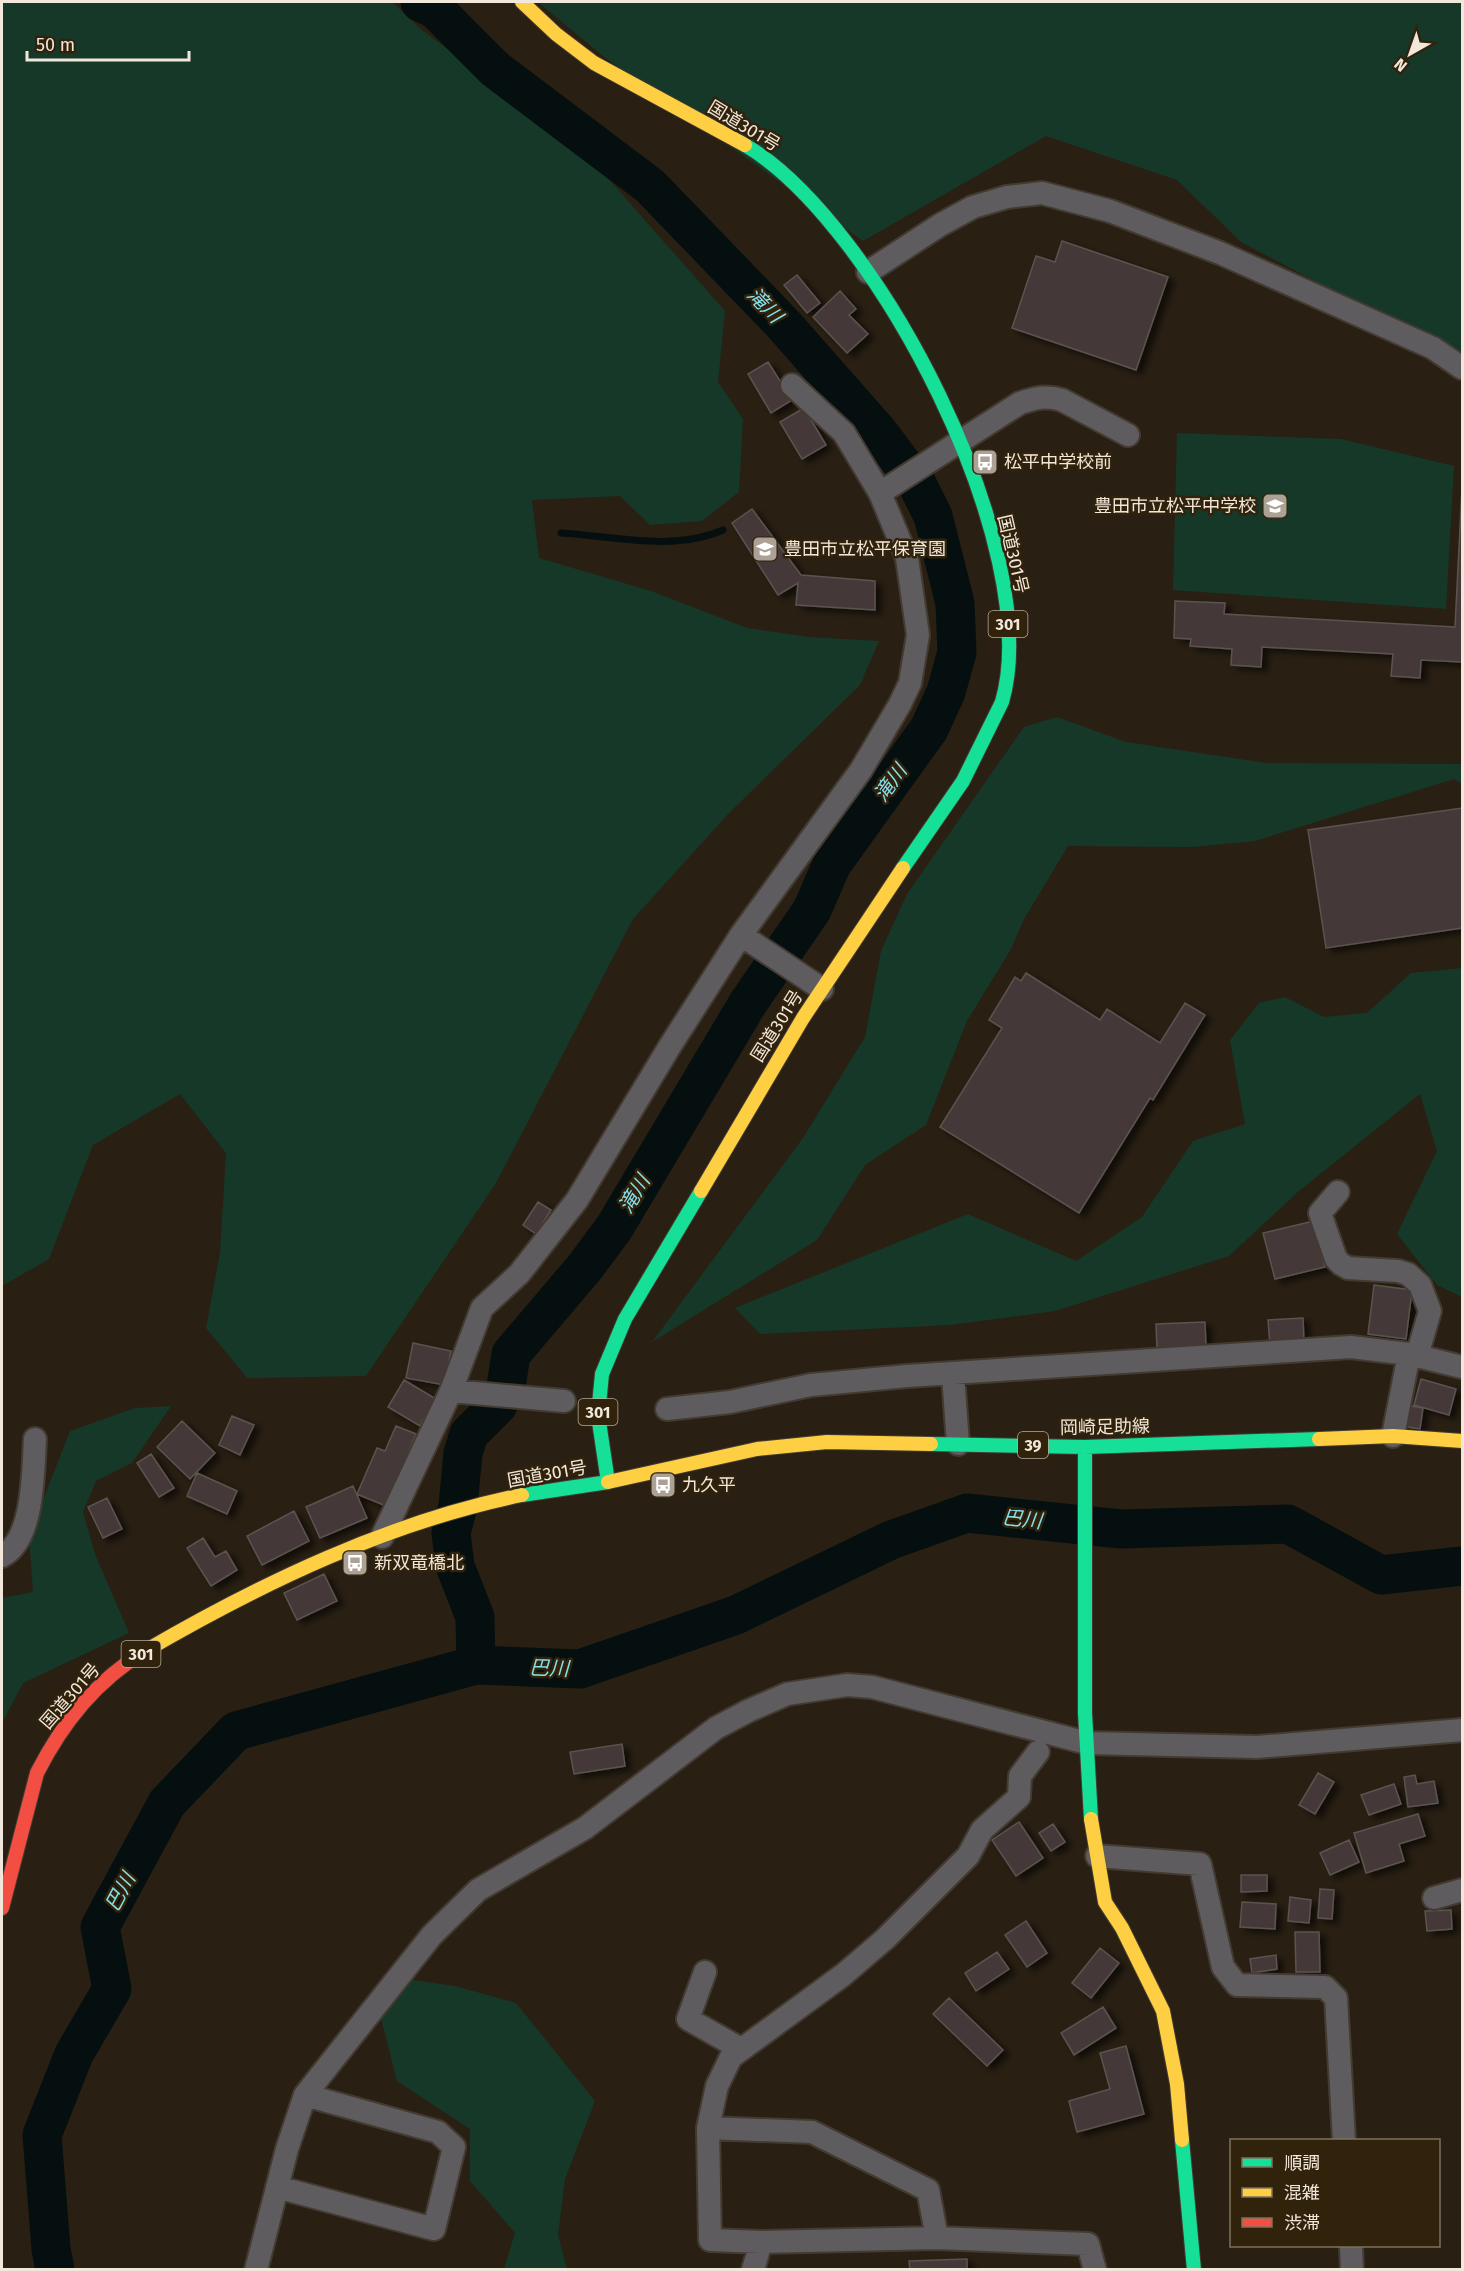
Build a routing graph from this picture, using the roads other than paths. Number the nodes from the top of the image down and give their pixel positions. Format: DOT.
graph roads {
  1 [pos="522,2"];
  2 [pos="868,272"];
  3 [pos="1462,368"];
  4 [pos="792,385"];
  5 [pos="1128,435"];
  6 [pos="961,442"];
  7 [pos="880,493"];
  8 [pos="741,935"];
  9 [pos="822,988"];
  10 [pos="1338,1192"];
  11 [pos="1413,1355"];
  12 [pos="1462,1367"];
  13 [pos="953,1375"];
  14 [pos="460,1392"];
  15 [pos="564,1401"];
  16 [pos="667,1409"];
  17 [pos="1393,1436"];
  18 [pos="35,1439"];
  19 [pos="1462,1441"];
  20 [pos="958,1444"];
  21 [pos="1085,1447"];
  22 [pos="608,1482"];
  23 [pos="382,1537"];
  24 [pos="2,1556"];
  25 [pos="1462,1730"];
  26 [pos="1086,1743"];
  27 [pos="1038,1752"];
  28 [pos="1097,1856"];
  29 [pos="1462,1890"];
  30 [pos="1434,1898"];
  31 [pos="2,1908"];
  32 [pos="705,1972"];
  33 [pos="741,2049"];
  34 [pos="305,2095"];
  35 [pos="708,2128"];
  36 [pos="1344,2139"];
  37 [pos="277,2187"];
  38 [pos="937,2238"];
  39 [pos="761,2242"];
  40 [pos="1351,2247"];
  41 [pos="256,2270"];
  42 [pos="753,2270"];
  43 [pos="1095,2270"];
  44 [pos="1194,2270"];
  45 [pos="1352,2270"];
  1 -- 2 [label="main road, 国道301号 / 301"];
  2 -- 3 [label="street"];
  2 -- 6 [label="main road, 国道301号 / 301"];
  4 -- 7 [label="street"];
  5 -- 6 [label="street"];
  6 -- 7 [label="street"];
  6 -- 9 [label="main road, 国道301号 / 301"];
  7 -- 8 [label="street"];
  8 -- 9 [label="street"];
  8 -- 14 [label="street"];
  9 -- 22 [label="main road, 国道301号 / 301"];
  10 -- 11 [label="street"];
  11 -- 12 [label="street"];
  11 -- 13 [label="street"];
  11 -- 17 [label="street"];
  13 -- 16 [label="street"];
  13 -- 20 [label="street"];
  14 -- 15 [label="street"];
  14 -- 23 [label="street"];
  17 -- 19 [label="main road, 岡崎足助線 / 39"];
  17 -- 21 [label="main road, 岡崎足助線 / 39"];
  18 -- 24 [label="street"];
  20 -- 21 [label="main road, 岡崎足助線 / 39"];
  20 -- 22 [label="main road, 岡崎足助線 / 39"];
  21 -- 26 [label="main road"];
  22 -- 23 [label="main road, 国道301号 / 301"];
  23 -- 31 [label="main road, 国道301号 / 301"];
  25 -- 26 [label="street"];
  26 -- 28 [label="main road"];
  26 -- 34 [label="street"];
  27 -- 33 [label="street"];
  28 -- 36 [label="street"];
  28 -- 44 [label="main road"];
  29 -- 30 [label="street"];
  32 -- 33 [label="street"];
  33 -- 35 [label="street"];
  34 -- 37 [label="street"];
  34 -- 37 [label="street"];
  35 -- 38 [label="street"];
  35 -- 39 [label="street"];
  37 -- 41 [label="street"];
  38 -- 39 [label="street"];
  38 -- 43 [label="street"];
  39 -- 42 [label="street"];
  40 -- 45 [label="street"];
}
